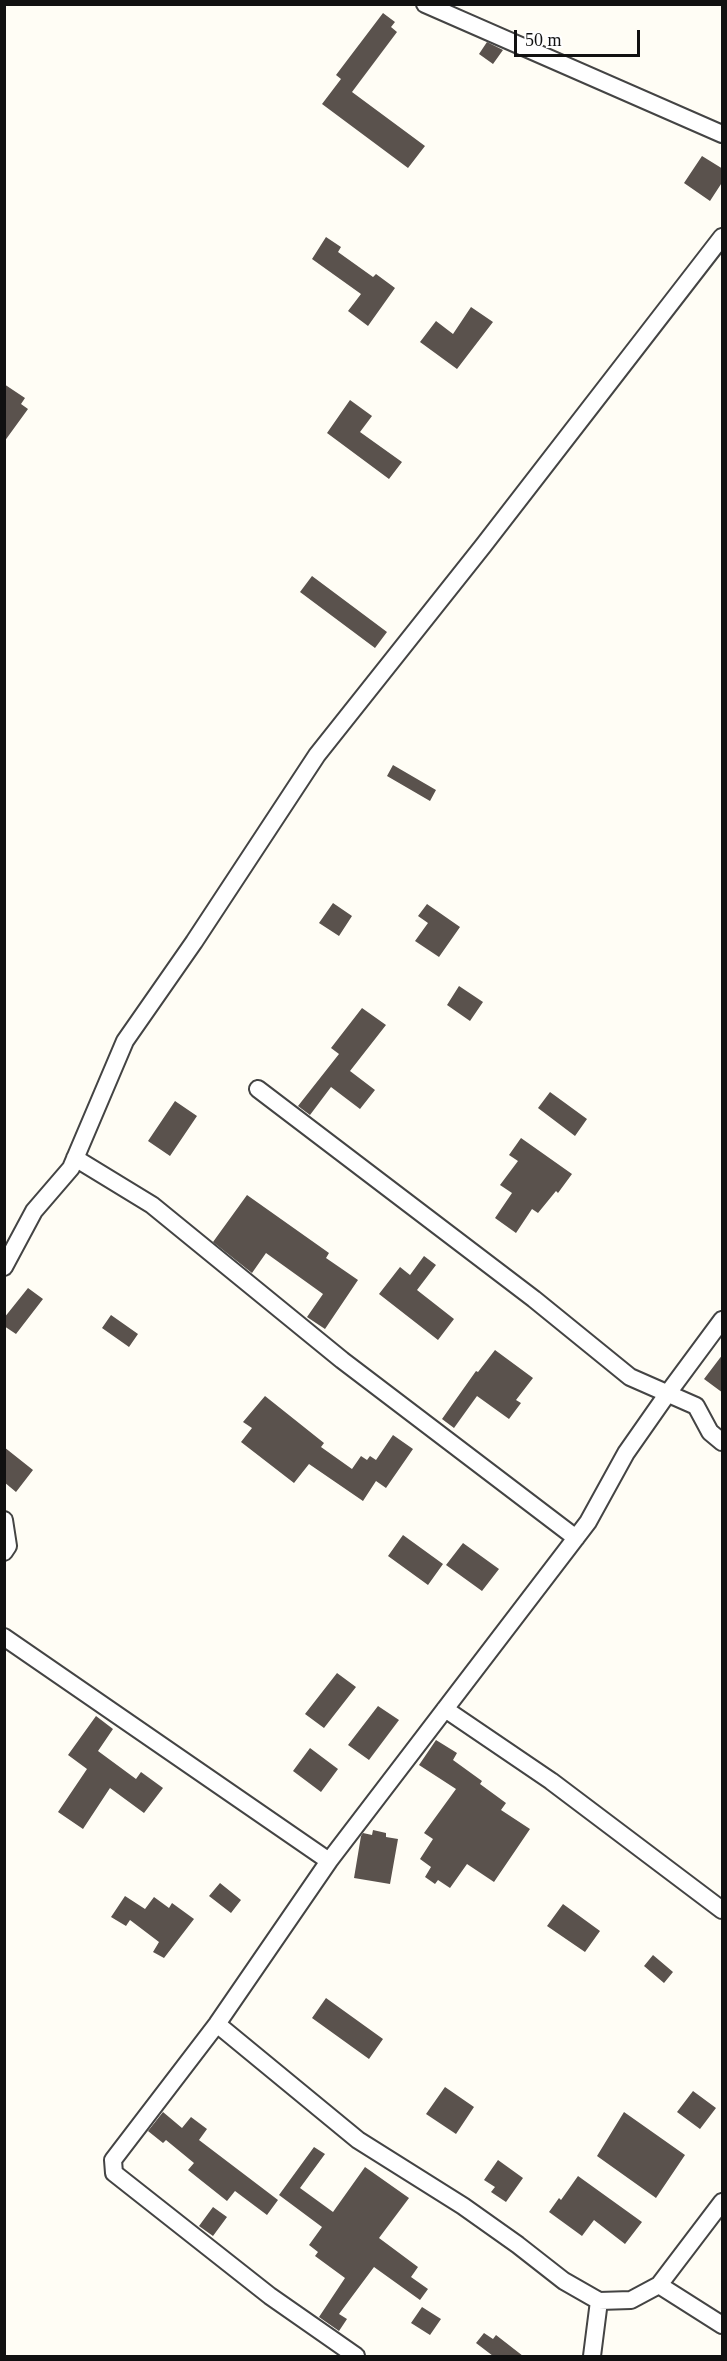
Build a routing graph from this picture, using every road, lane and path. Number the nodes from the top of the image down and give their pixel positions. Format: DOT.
graph roads {
  1 [pos="424,4"];
  2 [pos="723,134"];
  3 [pos="723,237"];
  4 [pos="258,1089"];
  5 [pos="75,1158"];
  6 [pos="4,1267"];
  7 [pos="723,1320"];
  8 [pos="668,1393"];
  9 [pos="723,1442"];
  10 [pos="4,1520"];
  11 [pos="576,1538"];
  12 [pos="4,1552"];
  13 [pos="4,1637"];
  14 [pos="445,1709"];
  15 [pos="329,1861"];
  16 [pos="723,1910"];
  17 [pos="217,2024"];
  18 [pos="723,2202"];
  19 [pos="659,2285"];
  20 [pos="599,2301"];
  21 [pos="723,2325"];
  22 [pos="356,2356"];
  23 [pos="592,2356"];
  1 -- 2 [label="street"];
  3 -- 5 [label="street"];
  4 -- 8 [label="street"];
  5 -- 6 [label="street"];
  5 -- 11 [label="street"];
  7 -- 8 [label="street"];
  8 -- 9 [label="street"];
  8 -- 11 [label="street"];
  10 -- 12 [label="street"];
  11 -- 14 [label="street"];
  13 -- 15 [label="street"];
  14 -- 15 [label="street"];
  14 -- 16 [label="street"];
  15 -- 17 [label="street"];
  17 -- 20 [label="street"];
  17 -- 22 [label="street"];
  18 -- 19 [label="street"];
  19 -- 20 [label="street"];
  19 -- 21 [label="street"];
  20 -- 23 [label="street"];
}
